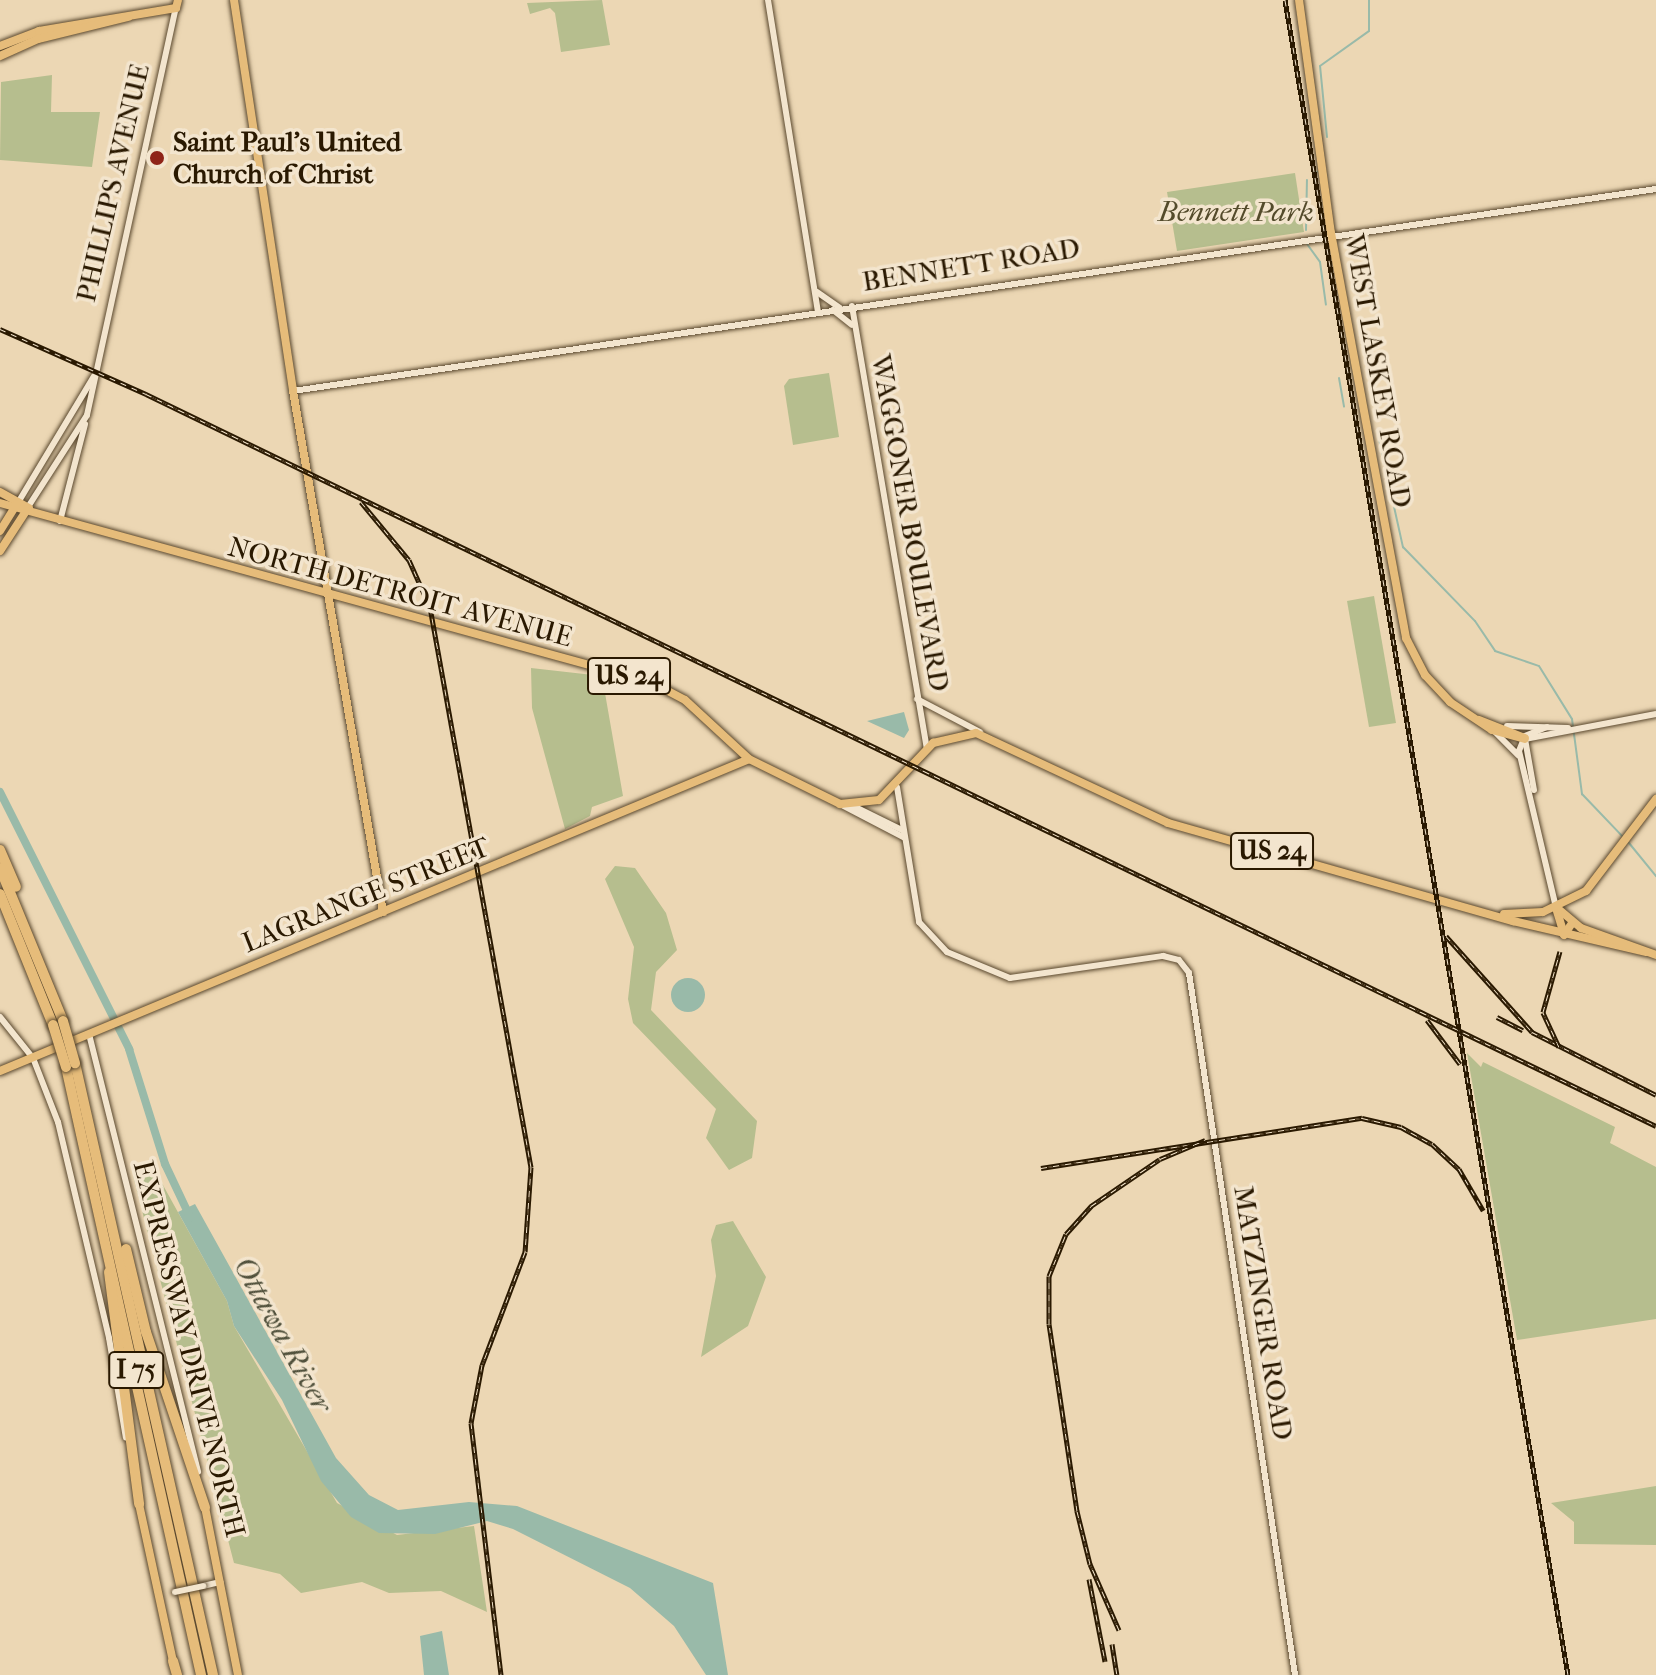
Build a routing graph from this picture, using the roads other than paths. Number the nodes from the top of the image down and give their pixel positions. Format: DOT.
graph roads {
  1 [pos="234,0"];
  2 [pos="768,0"];
  3 [pos="1299,0"];
  4 [pos="174,3"];
  5 [pos="128,17"];
  6 [pos="0,46"];
  7 [pos="0,56"];
  8 [pos="1656,189"];
  9 [pos="1331,233"];
  10 [pos="815,290"];
  11 [pos="852,306"];
  12 [pos="840,308"];
  13 [pos="822,310"];
  14 [pos="855,330"];
  15 [pos="94,376"];
  16 [pos="293,391"];
  17 [pos="87,415"];
  18 [pos="59,438"];
  19 [pos="68,445"];
  20 [pos="44,460"];
  21 [pos="53,470"];
  22 [pos="70,479"];
  23 [pos="0,492"];
  24 [pos="0,503"];
  25 [pos="17,504"];
  26 [pos="29,509"];
  27 [pos="60,521"];
  28 [pos="0,531"];
  29 [pos="0,551"];
  30 [pos="328,595"];
  31 [pos="917,699"];
  32 [pos="1656,714"];
  33 [pos="1478,720"];
  34 [pos="1507,726"];
  35 [pos="1547,727"];
  36 [pos="1568,728"];
  37 [pos="1492,730"];
  38 [pos="983,734"];
  39 [pos="1524,739"];
  40 [pos="927,748"];
  41 [pos="749,759"];
  42 [pos="1522,761"];
  43 [pos="897,787"];
  44 [pos="1533,794"];
  45 [pos="1656,799"];
  46 [pos="845,804"];
  47 [pos="904,835"];
  48 [pos="0,850"];
  49 [pos="0,868"];
  50 [pos="0,894"];
  51 [pos="1556,907"];
  52 [pos="0,910"];
  53 [pos="383,912"];
  54 [pos="1499,914"];
  55 [pos="26,923"];
  56 [pos="1572,923"];
  57 [pos="1564,935"];
  58 [pos="1646,952"];
  59 [pos="1656,955"];
  60 [pos="28,958"];
  61 [pos="0,1017"];
  62 [pos="58,1023"];
  63 [pos="89,1034"];
  64 [pos="33,1058"];
  65 [pos="70,1065"];
  66 [pos="0,1071"];
  67 [pos="111,1213"];
  68 [pos="111,1263"];
  69 [pos="139,1504"];
  70 [pos="205,1507"];
  71 [pos="221,1582"];
  72 [pos="157,1597"];
  73 [pos="173,1661"];
  74 [pos="177,1675"];
  75 [pos="201,1675"];
  76 [pos="213,1675"];
  77 [pos="238,1675"];
  78 [pos="1295,1675"];
  1 -- 16 [label="main road"];
  2 -- 10 [label="street"];
  3 -- 9 [label="main road, WEST LASKEY ROAD"];
  4 -- 5 [label="main road"];
  4 -- 15 [label="street, PHILLIPS AVENUE"];
  5 -- 6 [label="main road"];
  5 -- 7 [label="main road"];
  8 -- 9 [label="street, BENNETT ROAD"];
  9 -- 11 [label="street, BENNETT ROAD"];
  9 -- 33 [label="main road, WEST LASKEY ROAD"];
  10 -- 12 [label="street"];
  10 -- 13 [label="street"];
  11 -- 12 [label="street, BENNETT ROAD"];
  11 -- 14 [label="street, WAGGONER BOULEVARD"];
  12 -- 13 [label="street, BENNETT ROAD"];
  13 -- 14 [label="street"];
  13 -- 16 [label="street, BENNETT ROAD"];
  14 -- 31 [label="street, WAGGONER BOULEVARD"];
  15 -- 17 [label="street, PHILLIPS AVENUE"];
  15 -- 18 [label="street, PHILLIPS AVENUE"];
  16 -- 30 [label="main road"];
  17 -- 19 [label="street, PHILLIPS AVENUE"];
  17 -- 22 [label="street, PHILLIPS AVENUE"];
  18 -- 19 [label="street"];
  18 -- 20 [label="street, PHILLIPS AVENUE"];
  19 -- 21 [label="street, PHILLIPS AVENUE"];
  20 -- 21 [label="street"];
  20 -- 25 [label="street, PHILLIPS AVENUE"];
  21 -- 22 [label="street"];
  21 -- 26 [label="street, PHILLIPS AVENUE"];
  22 -- 27 [label="street, PHILLIPS AVENUE"];
  23 -- 25 [label="main road, NORTH DETROIT AVENUE / US 24"];
  24 -- 25 [label="main road, NORTH DETROIT AVENUE / US 24"];
  25 -- 26 [label="main road, NORTH DETROIT AVENUE / US 24"];
  25 -- 28 [label="main road, PHILLIPS AVENUE"];
  26 -- 27 [label="main road, NORTH DETROIT AVENUE / US 24"];
  26 -- 29 [label="main road, PHILLIPS AVENUE"];
  27 -- 30 [label="main road, NORTH DETROIT AVENUE / US 24"];
  30 -- 41 [label="main road, NORTH DETROIT AVENUE / US 24"];
  30 -- 53 [label="main road"];
  31 -- 38 [label="street"];
  31 -- 40 [label="street, WAGGONER BOULEVARD"];
  32 -- 36 [label="street"];
  33 -- 34 [label="main road, WEST LASKEY ROAD"];
  33 -- 37 [label="main road, WEST LASKEY ROAD"];
  34 -- 35 [label="street"];
  34 -- 39 [label="main road, WEST LASKEY ROAD"];
  35 -- 36 [label="street"];
  35 -- 39 [label="street"];
  36 -- 39 [label="street"];
  37 -- 39 [label="main road, WEST LASKEY ROAD"];
  37 -- 42 [label="street, WEST LASKEY ROAD"];
  38 -- 40 [label="main road"];
  38 -- 54 [label="main road, US 24"];
  39 -- 42 [label="street"];
  39 -- 44 [label="street"];
  40 -- 43 [label="main road"];
  41 -- 46 [label="main road, NORTH DETROIT AVENUE / US 24"];
  41 -- 53 [label="main road, LAGRANGE STREET"];
  42 -- 44 [label="street"];
  43 -- 46 [label="main road"];
  43 -- 47 [label="street"];
  44 -- 51 [label="street"];
  45 -- 51 [label="main road, US 24"];
  46 -- 47 [label="street"];
  47 -- 78 [label="street, MATZINGER ROAD"];
  48 -- 55 [label="highway"];
  49 -- 55 [label="highway, I 75"];
  50 -- 60 [label="highway, I 75"];
  51 -- 54 [label="main road, US 24"];
  51 -- 56 [label="main road"];
  51 -- 57 [label="main road"];
  52 -- 60 [label="highway"];
  53 -- 63 [label="main road, LAGRANGE STREET"];
  54 -- 57 [label="main road"];
  55 -- 62 [label="highway, I 75"];
  56 -- 57 [label="main road"];
  56 -- 58 [label="main road"];
  57 -- 58 [label="main road"];
  58 -- 59 [label="main road"];
  60 -- 62 [label="highway, I 75"];
  61 -- 64 [label="street"];
  62 -- 65 [label="highway, I 75, bridge"];
  63 -- 64 [label="main road, LAGRANGE STREET"];
  63 -- 70 [label="street, EXPRESSWAY DRIVE NORTH"];
  64 -- 66 [label="main road, LAGRANGE STREET"];
  64 -- 69 [label="street"];
  65 -- 67 [label="highway, I 75"];
  65 -- 68 [label="highway, I 75"];
  67 -- 70 [label="highway"];
  67 -- 76 [label="highway, I 75"];
  68 -- 69 [label="highway"];
  68 -- 75 [label="highway, I 75"];
  69 -- 72 [label="main road"];
  70 -- 71 [label="main road, EXPRESSWAY DRIVE NORTH"];
  71 -- 72 [label="street, bridge"];
  71 -- 77 [label="main road, EXPRESSWAY DRIVE NORTH"];
  72 -- 73 [label="main road"];
  73 -- 74 [label="highway"];
}
